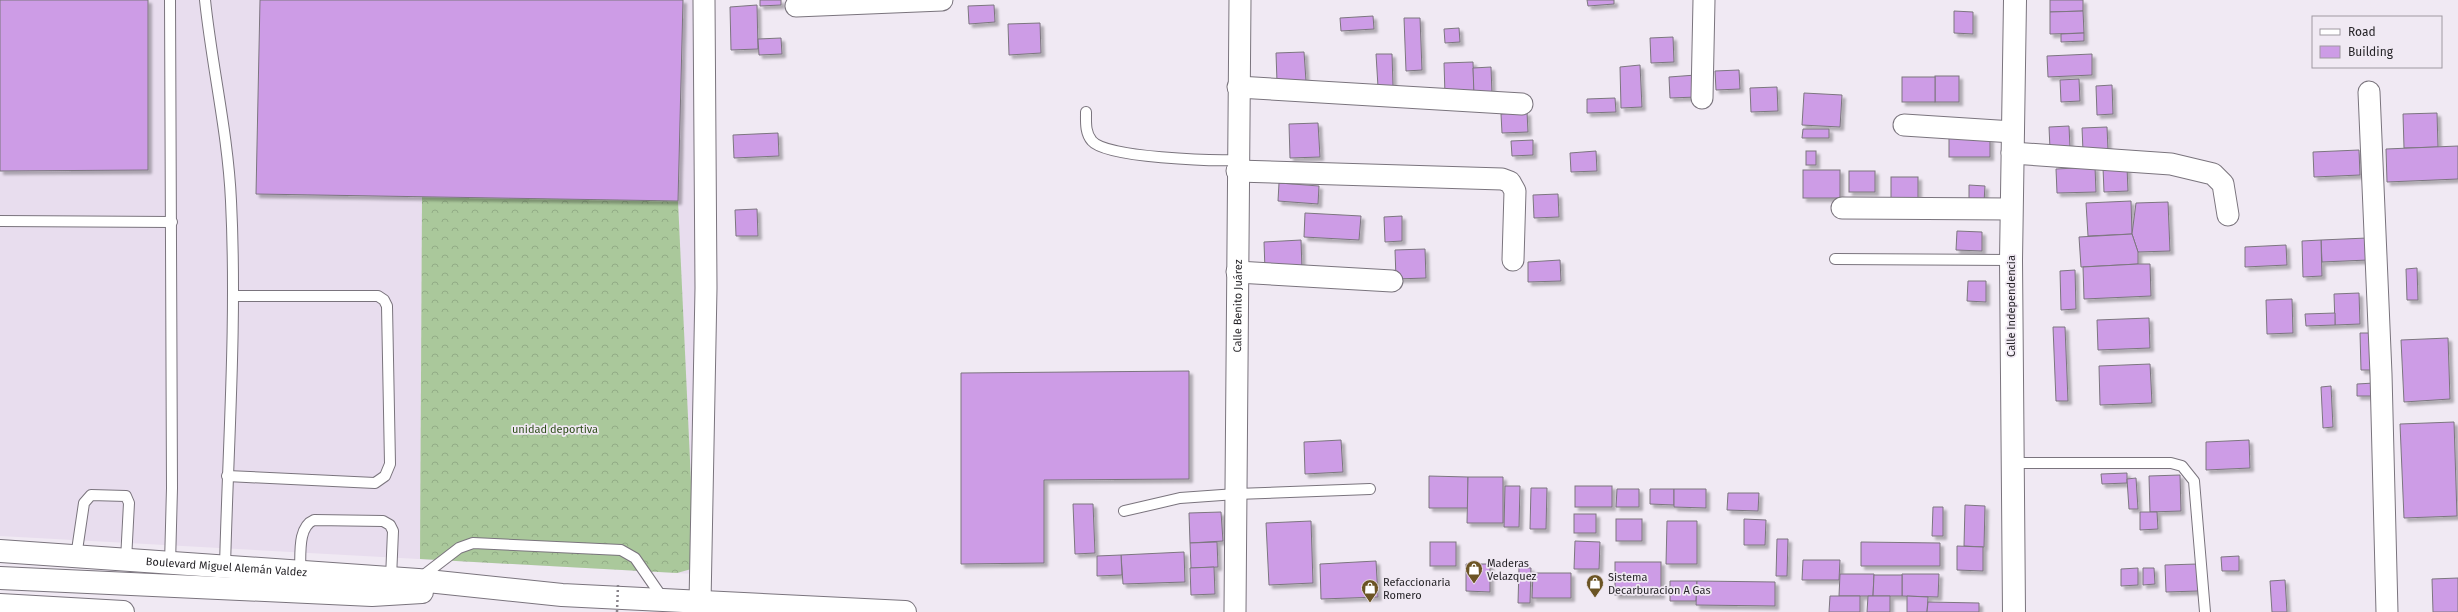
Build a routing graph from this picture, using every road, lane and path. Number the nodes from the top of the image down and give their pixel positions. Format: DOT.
graph roads {
  1 [pos="170,0"];
  2 [pos="205,0"];
  3 [pos="704,0"];
  4 [pos="942,0"];
  5 [pos="1240,0"];
  6 [pos="1704,0"];
  7 [pos="2015,0"];
  8 [pos="796,6"];
  9 [pos="1238,87"];
  10 [pos="2369,92"];
  11 [pos="1702,98"];
  12 [pos="1522,104"];
  13 [pos="1086,112"];
  14 [pos="1904,125"];
  15 [pos="2013,142"];
  16 [pos="1238,166"];
  17 [pos="1842,208"];
  18 [pos="2011,209"];
  19 [pos="2228,215"];
  20 [pos="0,221"];
  21 [pos="172,222"];
  22 [pos="1835,259"];
  23 [pos="1513,260"];
  24 [pos="2011,260"];
  25 [pos="1237,272"];
  26 [pos="1392,281"];
  27 [pos="234,296"];
  28 [pos="2012,463"];
  29 [pos="227,476"];
  30 [pos="1370,489"];
  31 [pos="1236,494"];
  32 [pos="1124,511"];
  33 [pos="0,551"];
  34 [pos="76,556"];
  35 [pos="126,560"];
  36 [pos="170,564"];
  37 [pos="225,567"];
  38 [pos="300,572"];
  39 [pos="0,578"];
  40 [pos="391,578"];
  41 [pos="418,580"];
  42 [pos="452,583"];
  43 [pos="618,585"];
  44 [pos="665,602"];
  45 [pos="700,603"];
  46 [pos="0,605"];
  47 [pos="123,612"];
  48 [pos="617,612"];
  49 [pos="905,612"];
  50 [pos="1235,612"];
  51 [pos="2014,612"];
  52 [pos="2205,612"];
  53 [pos="2387,612"];
  1 -- 21 [label="lane"];
  2 -- 27 [label="lane"];
  3 -- 45 [label="street"];
  4 -- 8 [label="street"];
  5 -- 9 [label="street, Calle Benito Juárez"];
  6 -- 11 [label="street"];
  7 -- 15 [label="main road, Calle Independencia"];
  9 -- 12 [label="street"];
  9 -- 16 [label="street, Calle Benito Juárez"];
  10 -- 53 [label="street"];
  13 -- 16 [label="lane"];
  14 -- 15 [label="street"];
  15 -- 18 [label="main road, Calle Independencia"];
  15 -- 19 [label="street"];
  16 -- 23 [label="street"];
  16 -- 25 [label="street, Calle Benito Juárez"];
  17 -- 18 [label="street"];
  18 -- 24 [label="main road, Calle Independencia"];
  20 -- 21 [label="lane"];
  21 -- 36 [label="lane"];
  22 -- 24 [label="lane"];
  24 -- 28 [label="main road, Calle Independencia"];
  25 -- 26 [label="street"];
  25 -- 31 [label="street, Calle Benito Juárez"];
  27 -- 29 [label="lane"];
  27 -- 29 [label="lane"];
  28 -- 51 [label="main road, Calle Independencia"];
  28 -- 52 [label="lane"];
  29 -- 37 [label="lane"];
  30 -- 31 [label="lane"];
  31 -- 32 [label="lane"];
  31 -- 50 [label="street, Calle Benito Juárez"];
  33 -- 34 [label="main road, Boulevard Miguel Alemán Valdez"];
  34 -- 35 [label="main road, Boulevard Miguel Alemán Valdez"];
  34 -- 35 [label="lane"];
  35 -- 36 [label="main road, Boulevard Miguel Alemán Valdez"];
  36 -- 37 [label="main road, Boulevard Miguel Alemán Valdez"];
  37 -- 38 [label="main road, Boulevard Miguel Alemán Valdez"];
  38 -- 40 [label="main road, Boulevard Miguel Alemán Valdez"];
  38 -- 40 [label="lane"];
  39 -- 42 [label="main road"];
  40 -- 41 [label="main road, Boulevard Miguel Alemán Valdez"];
  41 -- 42 [label="main road, Boulevard Miguel Alemán Valdez"];
  41 -- 44 [label="lane"];
  42 -- 44 [label="main road, Boulevard Miguel Alemán Valdez"];
  43 -- 48 [label="path, bridge"];
  44 -- 45 [label="main road, Boulevard Miguel Alemán Valdez"];
  45 -- 49 [label="main road, Boulevard Miguel Alemán Valdez"];
  46 -- 47 [label="main road"];
}
